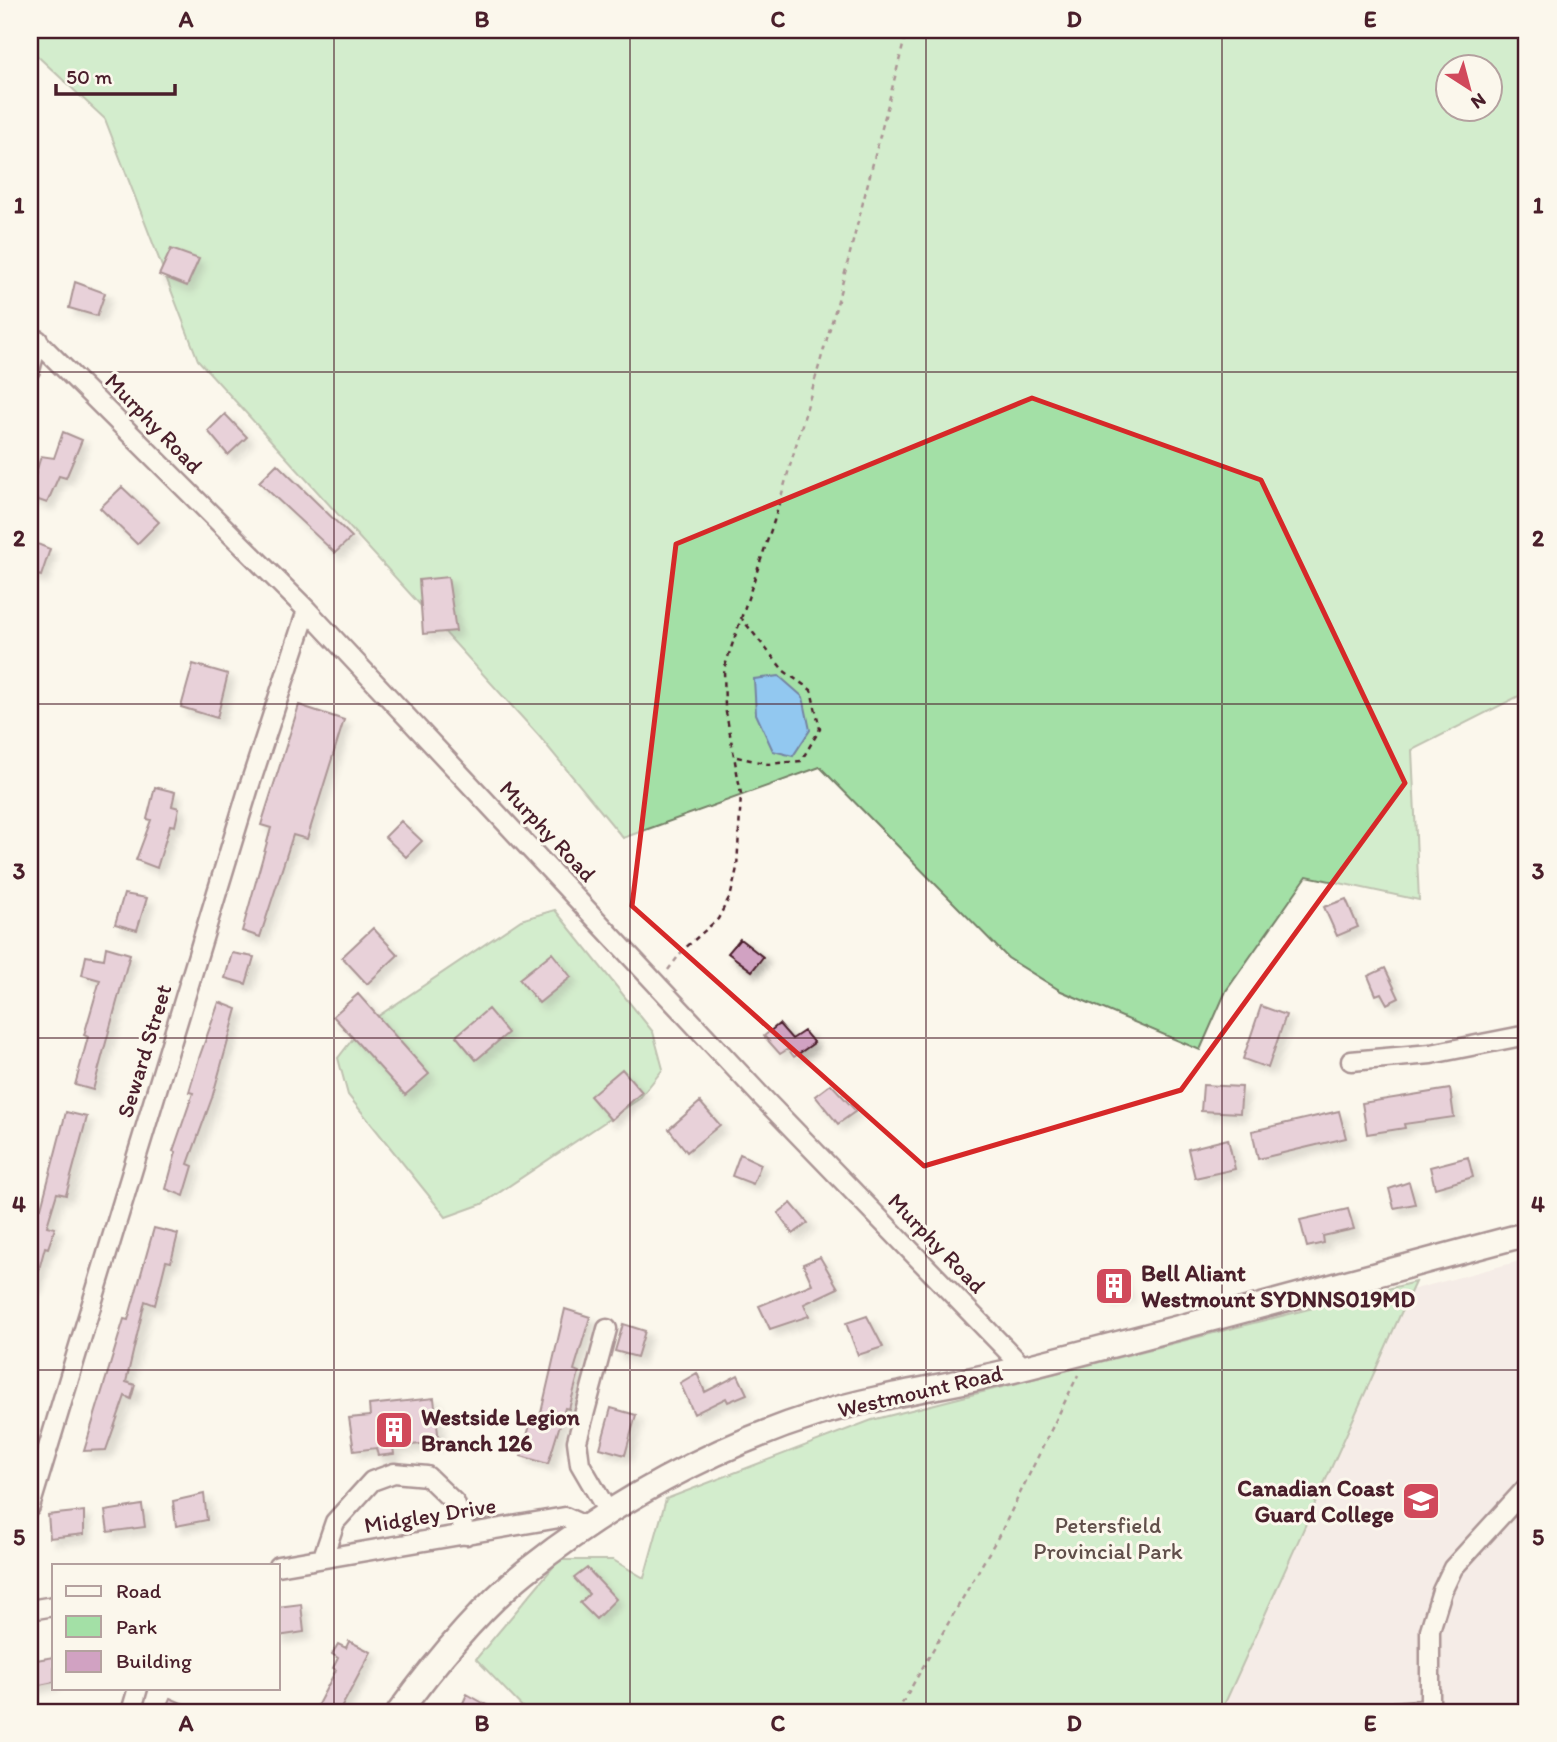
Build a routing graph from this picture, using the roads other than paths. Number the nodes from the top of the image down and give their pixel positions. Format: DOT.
graph roads {
  1 [pos="34,337"];
  2 [pos="30,370"];
  3 [pos="307,610"];
  4 [pos="1527,1035"];
  5 [pos="1351,1061"];
  6 [pos="1527,1234"];
  7 [pos="607,1329"];
  8 [pos="1024,1368"];
  9 [pos="1524,1497"];
  10 [pos="30,1507"];
  11 [pos="608,1512"];
  12 [pos="587,1527"];
  13 [pos="466,1535"];
  14 [pos="323,1557"];
  15 [pos="280,1566"];
  16 [pos="52,1606"];
  17 [pos="30,1610"];
  18 [pos="137,1690"];
  19 [pos="1429,1710"];
  20 [pos="131,1712"];
  21 [pos="399,1712"];
  22 [pos="1395,1712"];
  1 -- 2 [label="street"];
  1 -- 3 [label="street, Murphy Road"];
  3 -- 8 [label="street, Murphy Road"];
  3 -- 10 [label="street, Seward Street"];
  4 -- 5 [label="street"];
  6 -- 8 [label="main road, Westmount Road"];
  7 -- 11 [label="street"];
  8 -- 11 [label="main road, Westmount Road"];
  9 -- 19 [label="street"];
  11 -- 12 [label="main road, Westmount Road"];
  12 -- 13 [label="street, Midgley Drive"];
  12 -- 21 [label="main road, Westmount Road"];
  13 -- 14 [label="street, Midgley Drive"];
  13 -- 14 [label="street"];
  14 -- 15 [label="street, Midgley Drive"];
  16 -- 17 [label="street"];
  18 -- 20 [label="street"];
  19 -- 22 [label="street"];
}
